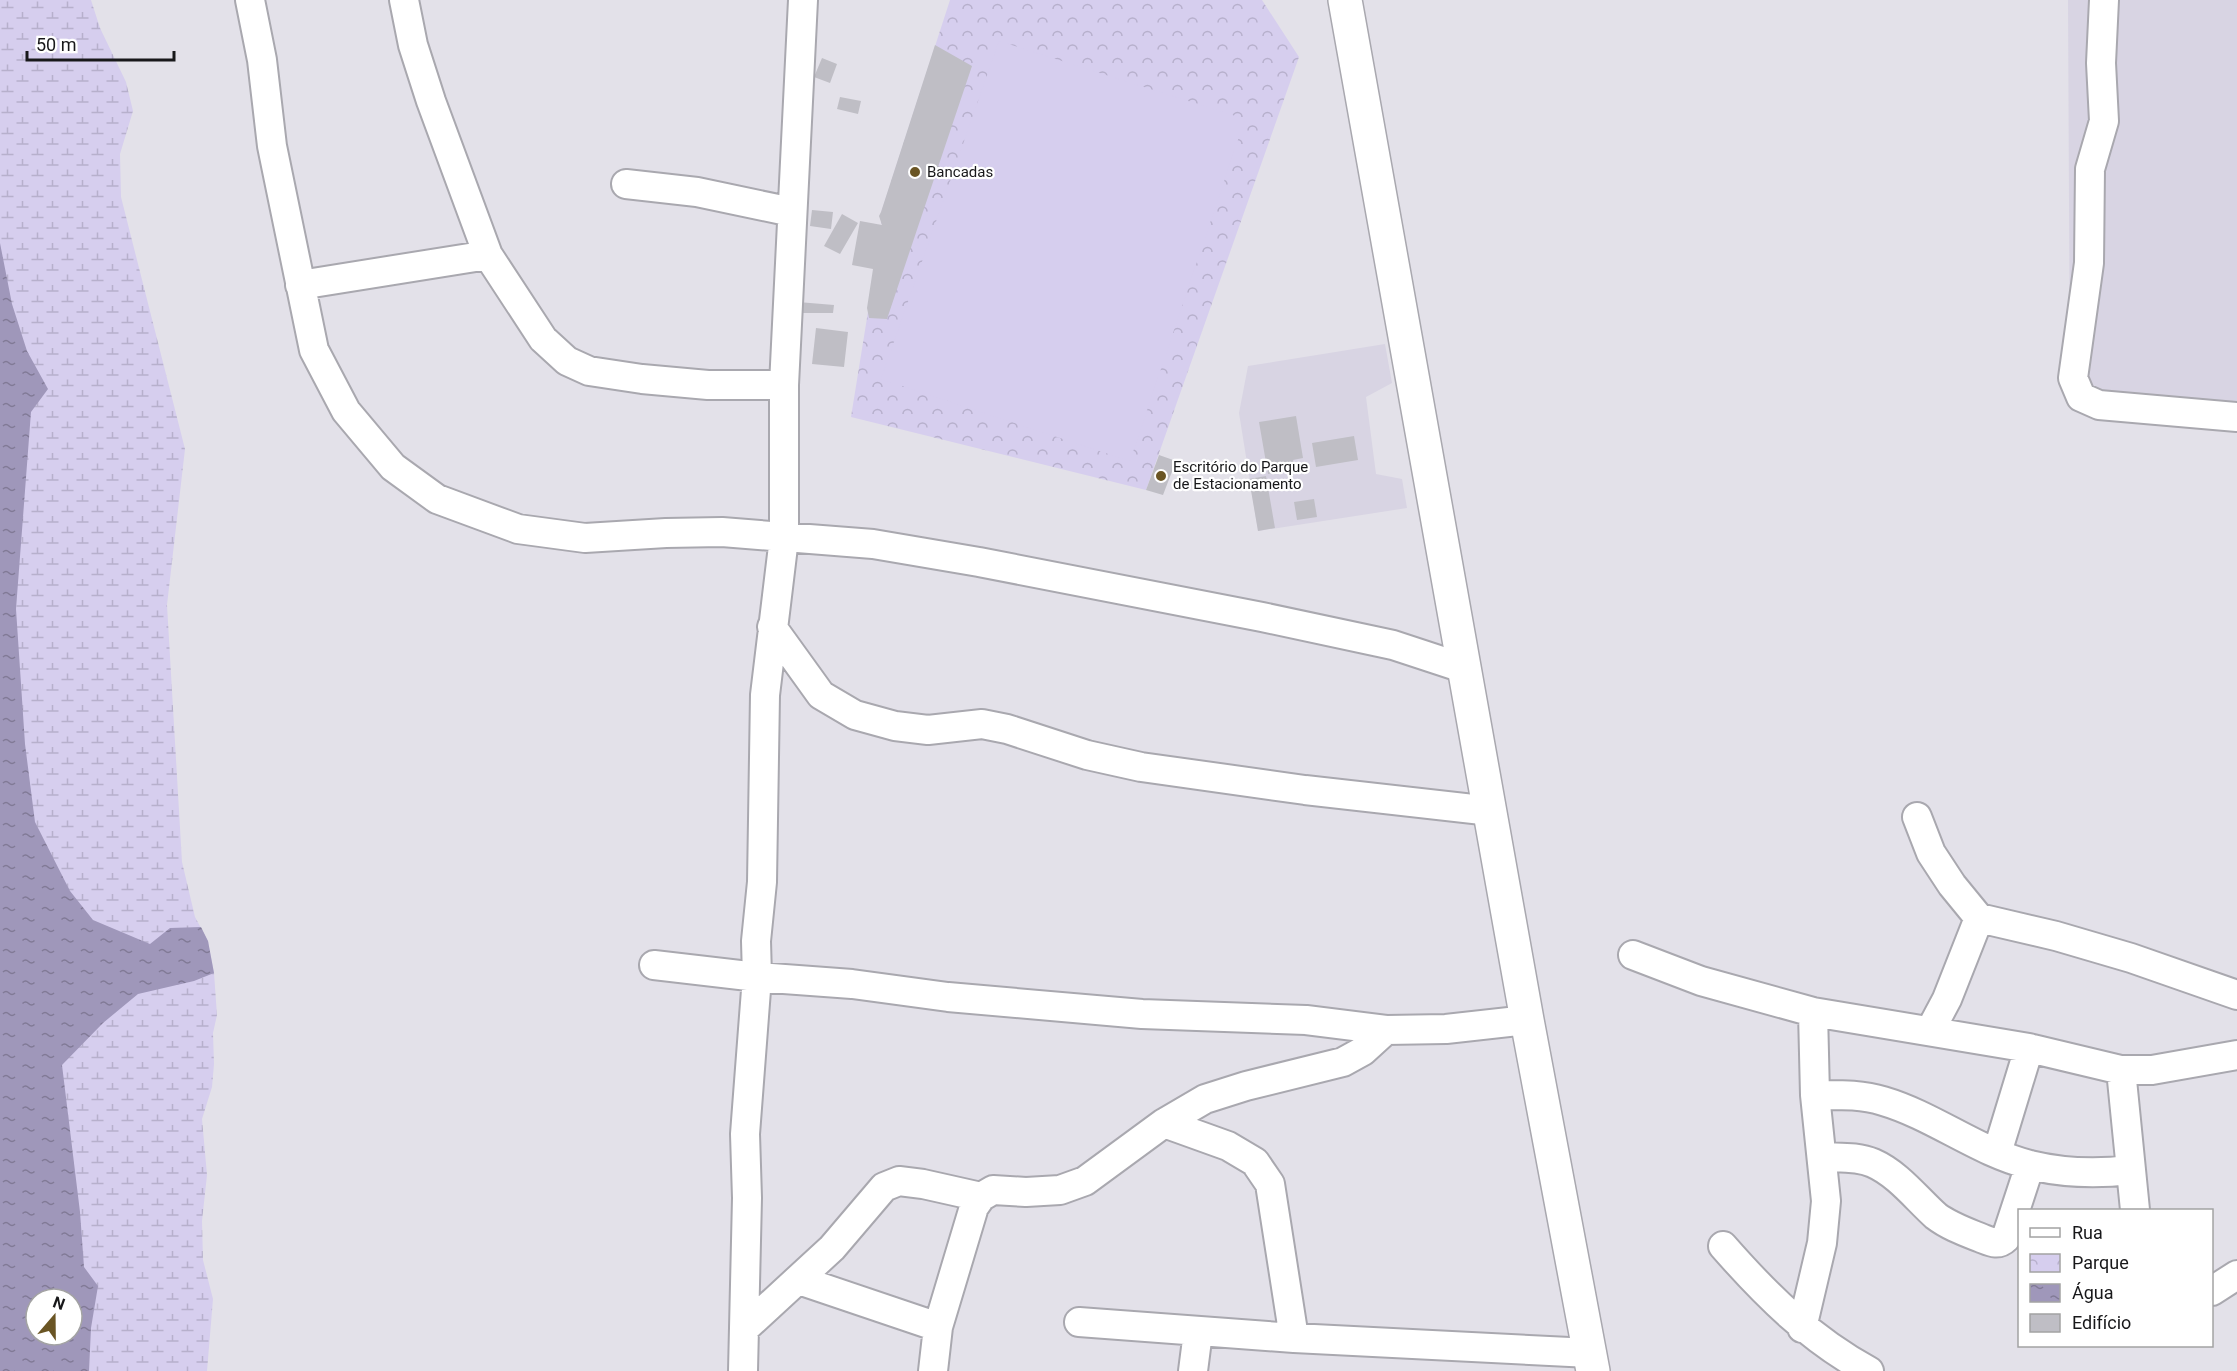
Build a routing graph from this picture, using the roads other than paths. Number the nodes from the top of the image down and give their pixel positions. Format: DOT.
graph roads {
  1 [pos="250,0"];
  2 [pos="404,0"];
  3 [pos="803,0"];
  4 [pos="1344,0"];
  5 [pos="2104,0"];
  6 [pos="626,184"];
  7 [pos="792,212"];
  8 [pos="488,255"];
  9 [pos="300,285"];
  10 [pos="784,386"];
  11 [pos="2237,417"];
  12 [pos="784,538"];
  13 [pos="772,627"];
  14 [pos="1466,669"];
  15 [pos="1491,812"];
  16 [pos="1917,817"];
  17 [pos="1979,918"];
  18 [pos="1633,955"];
  19 [pos="654,965"];
  20 [pos="757,977"];
  21 [pos="2237,994"];
  22 [pos="1814,1012"];
  23 [pos="1527,1020"];
  24 [pos="1386,1030"];
  25 [pos="1930,1031"];
  26 [pos="2029,1048"];
  27 [pos="2237,1055"];
  28 [pos="2121,1070"];
  29 [pos="1815,1095"];
  30 [pos="1164,1123"];
  31 [pos="1997,1153"];
  32 [pos="1823,1157"];
  33 [pos="2030,1165"];
  34 [pos="2130,1170"];
  35 [pos="981,1197"];
  36 [pos="2135,1209"];
  37 [pos="1723,1246"];
  38 [pos="2237,1275"];
  39 [pos="799,1280"];
  40 [pos="2213,1290"];
  41 [pos="1079,1322"];
  42 [pos="938,1327"];
  43 [pos="1802,1328"];
  44 [pos="744,1329"];
  45 [pos="1197,1332"];
  46 [pos="1294,1338"];
  47 [pos="1591,1362"];
  48 [pos="743,1371"];
  49 [pos="933,1371"];
  50 [pos="1192,1371"];
  51 [pos="1869,1371"];
  1 -- 9 [label="street"];
  2 -- 8 [label="street"];
  3 -- 7 [label="street"];
  4 -- 14 [label="main road"];
  5 -- 11 [label="street"];
  6 -- 7 [label="street"];
  7 -- 10 [label="street"];
  8 -- 9 [label="street"];
  8 -- 10 [label="street"];
  9 -- 12 [label="street"];
  10 -- 12 [label="street"];
  12 -- 13 [label="street"];
  12 -- 14 [label="street"];
  13 -- 15 [label="street"];
  13 -- 20 [label="street"];
  14 -- 15 [label="main road"];
  15 -- 23 [label="main road"];
  16 -- 17 [label="street"];
  17 -- 21 [label="street"];
  17 -- 25 [label="street"];
  18 -- 22 [label="street"];
  19 -- 20 [label="street"];
  20 -- 24 [label="street"];
  20 -- 44 [label="street"];
  22 -- 25 [label="street"];
  22 -- 29 [label="street"];
  23 -- 24 [label="street"];
  23 -- 47 [label="main road"];
  24 -- 30 [label="street"];
  25 -- 26 [label="street"];
  26 -- 28 [label="street"];
  26 -- 31 [label="street"];
  27 -- 28 [label="street"];
  28 -- 34 [label="street"];
  29 -- 31 [label="street"];
  29 -- 32 [label="street"];
  30 -- 35 [label="street"];
  30 -- 46 [label="street"];
  31 -- 33 [label="street"];
  32 -- 33 [label="street"];
  32 -- 43 [label="street"];
  33 -- 34 [label="street"];
  34 -- 36 [label="street"];
  35 -- 39 [label="street"];
  35 -- 42 [label="street"];
  37 -- 43 [label="street"];
  38 -- 40 [label="street"];
  39 -- 42 [label="street"];
  39 -- 44 [label="street"];
  41 -- 45 [label="street"];
  42 -- 49 [label="street"];
  43 -- 51 [label="street"];
  44 -- 48 [label="street"];
  45 -- 46 [label="street"];
  45 -- 50 [label="street"];
  46 -- 47 [label="street"];
}
